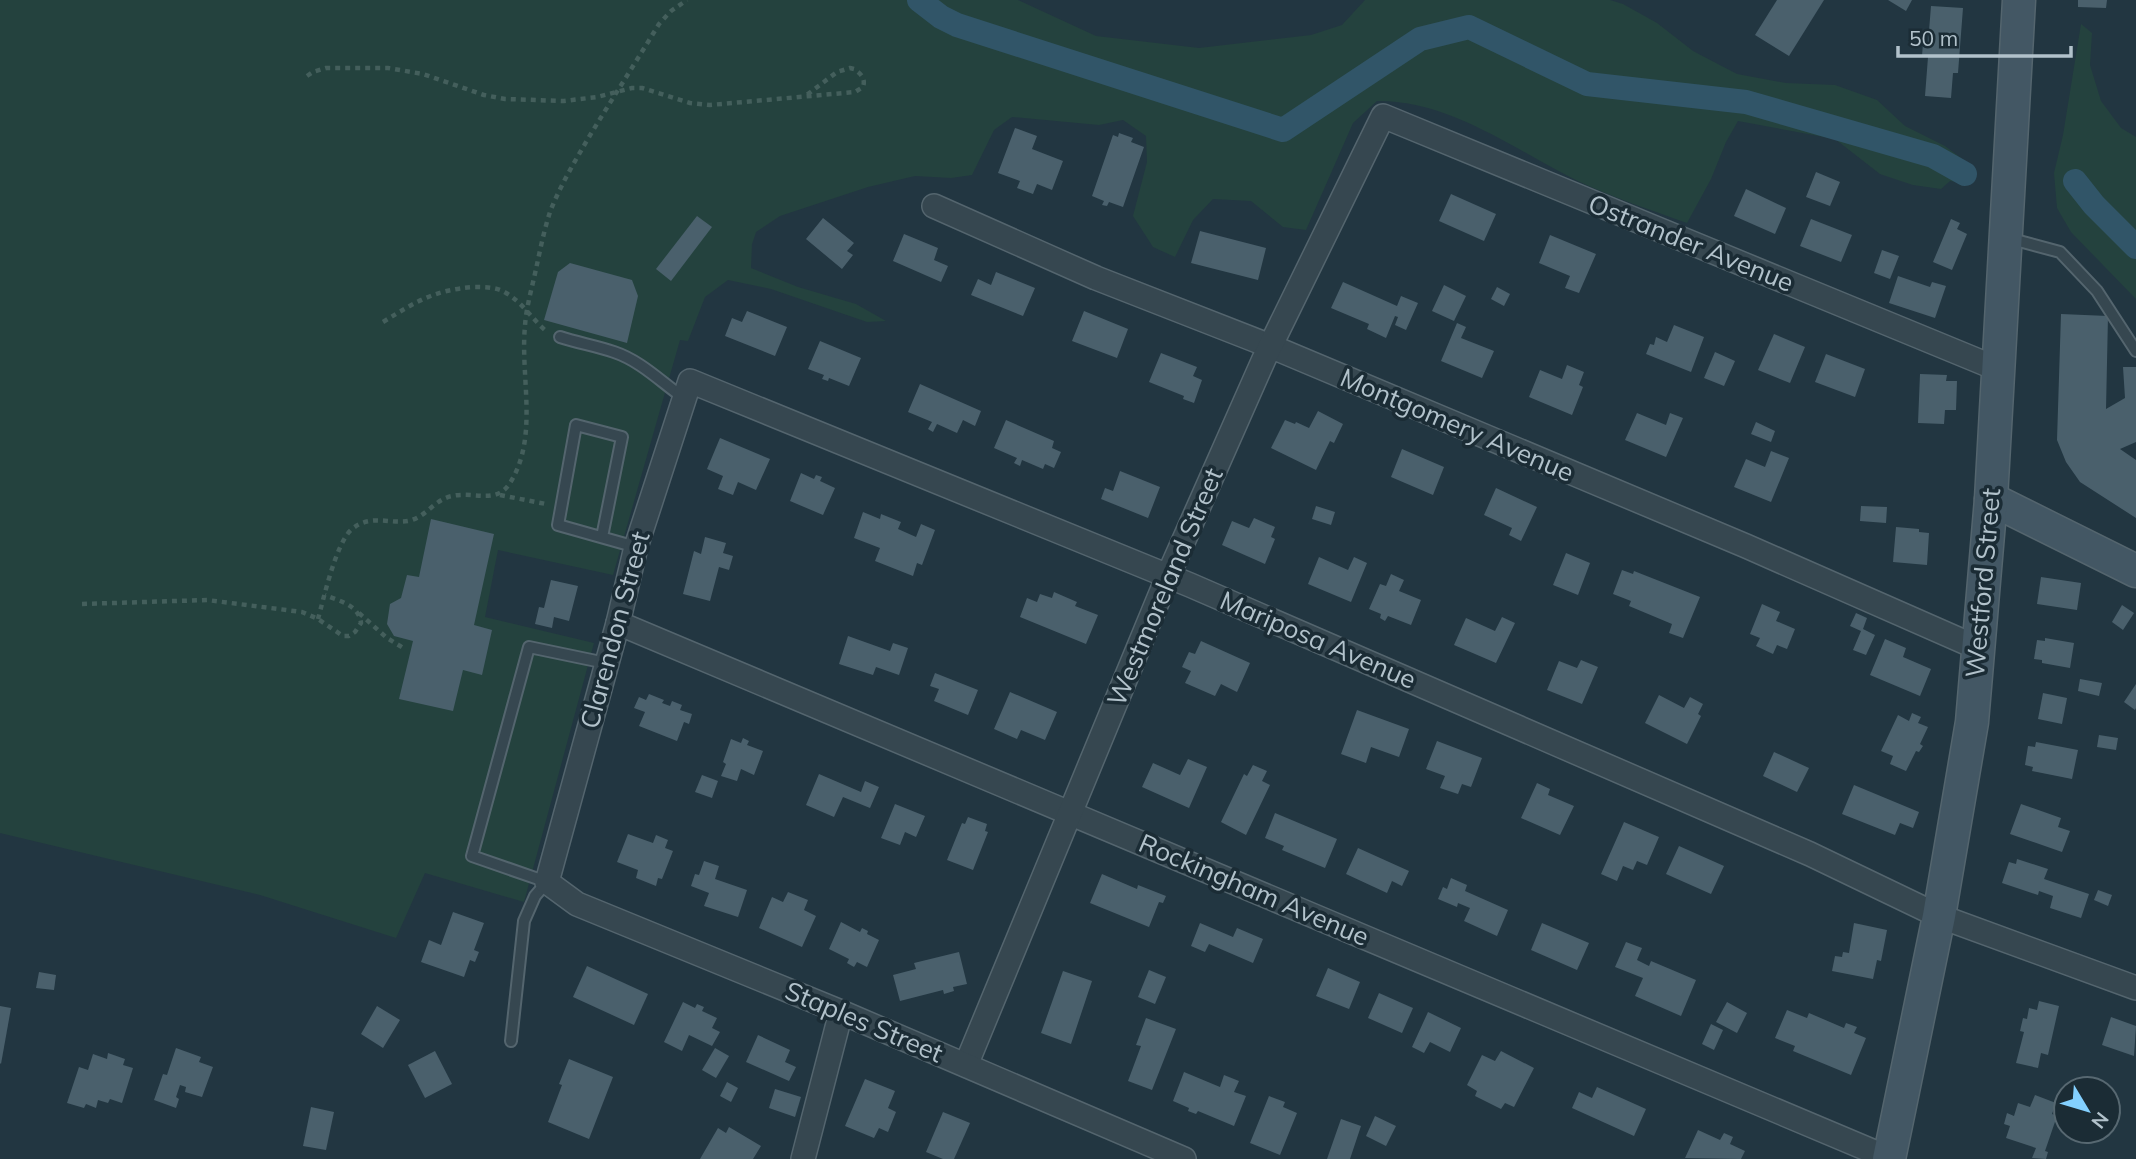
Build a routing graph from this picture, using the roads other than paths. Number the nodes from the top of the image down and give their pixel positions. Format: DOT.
graph roads {
  1 [pos="2020,0"];
  2 [pos="1383,116"];
  3 [pos="934,206"];
  4 [pos="2006,238"];
  5 [pos="560,337"];
  6 [pos="1270,346"];
  7 [pos="2136,351"];
  8 [pos="1998,369"];
  9 [pos="687,389"];
  10 [pos="1990,499"];
  11 [pos="602,537"];
  12 [pos="636,547"];
  13 [pos="2136,571"];
  14 [pos="1168,576"];
  15 [pos="618,623"];
  16 [pos="1978,648"];
  17 [pos="606,663"];
  18 [pos="1070,812"];
  19 [pos="547,882"];
  20 [pos="1939,916"];
  21 [pos="2136,988"];
  22 [pos="841,1012"];
  23 [pos="512,1041"];
  24 [pos="966,1065"];
  25 [pos="803,1159"];
  26 [pos="1184,1159"];
  27 [pos="1890,1159"];
  1 -- 4 [label="main road, Westford Street"];
  2 -- 6 [label="street, Westmoreland Street"];
  2 -- 8 [label="street, Ostrander Avenue"];
  3 -- 6 [label="street, Montgomery Avenue"];
  4 -- 7 [label="lane"];
  4 -- 8 [label="main road, Westford Street"];
  5 -- 9 [label="lane"];
  6 -- 14 [label="street, Westmoreland Street"];
  6 -- 16 [label="street, Montgomery Avenue"];
  8 -- 10 [label="main road, Westford Street"];
  9 -- 12 [label="street, Clarendon Street"];
  9 -- 14 [label="street, Mariposa Avenue"];
  10 -- 13 [label="main road"];
  10 -- 16 [label="main road, Westford Street"];
  11 -- 11 [label="lane"];
  11 -- 12 [label="lane"];
  12 -- 15 [label="street, Clarendon Street"];
  14 -- 18 [label="street, Westmoreland Street"];
  14 -- 20 [label="street, Mariposa Avenue"];
  15 -- 17 [label="street, Clarendon Street"];
  15 -- 18 [label="street, Rockingham Avenue"];
  16 -- 20 [label="main road, Westford Street"];
  17 -- 19 [label="street, Clarendon Street"];
  17 -- 19 [label="lane"];
  18 -- 24 [label="street, Westmoreland Street"];
  18 -- 27 [label="street, Rockingham Avenue"];
  19 -- 22 [label="street, Staples Street"];
  19 -- 23 [label="lane"];
  20 -- 21 [label="street, Mariposa Avenue"];
  20 -- 27 [label="main road, Westford Street"];
  22 -- 24 [label="street, Staples Street"];
  22 -- 25 [label="street"];
  24 -- 26 [label="street, Staples Street"];
}
